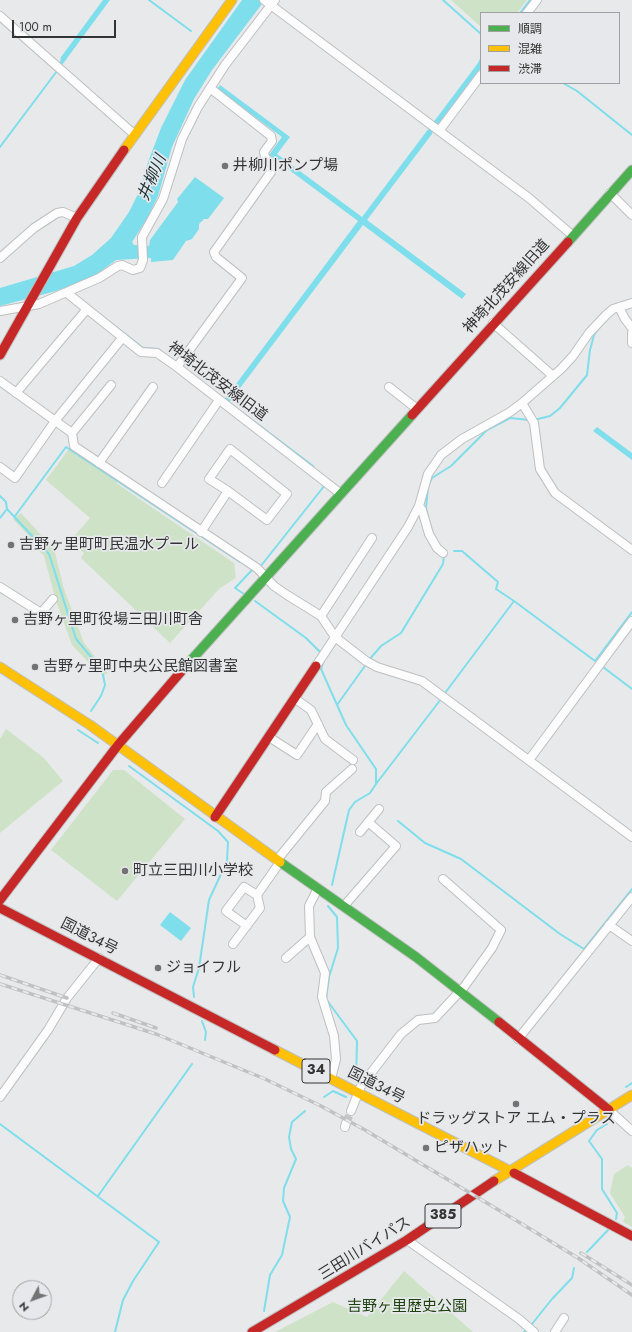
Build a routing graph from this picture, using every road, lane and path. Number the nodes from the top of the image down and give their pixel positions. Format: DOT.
graph roads {
  1 [pos="232,0"];
  2 [pos="537,0"];
  3 [pos="270,2"];
  4 [pos="528,12"];
  5 [pos="0,16"];
  6 [pos="480,76"];
  7 [pos="210,88"];
  8 [pos="435,128"];
  9 [pos="135,135"];
  10 [pos="632,170"];
  11 [pos="610,194"];
  12 [pos="632,215"];
  13 [pos="77,218"];
  14 [pos="572,235"];
  15 [pos="0,258"];
  16 [pos="67,293"];
  17 [pos="29,303"];
  18 [pos="632,303"];
  19 [pos="86,309"];
  20 [pos="619,309"];
  21 [pos="0,311"];
  22 [pos="493,323"];
  23 [pos="632,328"];
  24 [pos="632,332"];
  25 [pos="122,337"];
  26 [pos="632,343"];
  27 [pos="0,354"];
  28 [pos="177,368"];
  29 [pos="553,376"];
  30 [pos="0,381"];
  31 [pos="111,385"];
  32 [pos="153,387"];
  33 [pos="389,387"];
  34 [pos="16,393"];
  35 [pos="219,400"];
  36 [pos="522,403"];
  37 [pos="417,409"];
  38 [pos="55,421"];
  39 [pos="72,433"];
  40 [pos="99,463"];
  41 [pos="0,467"];
  42 [pos="162,483"];
  43 [pos="228,491"];
  44 [pos="341,494"];
  45 [pos="418,506"];
  46 [pos="201,532"];
  47 [pos="372,538"];
  48 [pos="632,550"];
  49 [pos="443,553"];
  50 [pos="267,577"];
  51 [pos="0,586"];
  52 [pos="52,599"];
  53 [pos="321,616"];
  54 [pos="632,621"];
  55 [pos="335,637"];
  56 [pos="316,666"];
  57 [pos="0,667"];
  58 [pos="294,698"];
  59 [pos="318,724"];
  60 [pos="269,737"];
  61 [pos="118,745"];
  62 [pos="354,760"];
  63 [pos="529,760"];
  64 [pos="352,769"];
  65 [pos="379,809"];
  66 [pos="215,817"];
  67 [pos="368,822"];
  68 [pos="360,832"];
  69 [pos="632,837"];
  70 [pos="278,861"];
  71 [pos="443,879"];
  72 [pos="318,888"];
  73 [pos="257,895"];
  74 [pos="632,897"];
  75 [pos="0,900"];
  76 [pos="344,906"];
  77 [pos="0,908"];
  78 [pos="610,925"];
  79 [pos="247,926"];
  80 [pos="310,937"];
  81 [pos="632,941"];
  82 [pos="233,944"];
  83 [pos="99,958"];
  84 [pos="286,958"];
  85 [pos="460,992"];
  86 [pos="518,1039"];
  87 [pos="332,1079"];
  88 [pos="359,1093"];
  89 [pos="632,1095"];
  90 [pos="0,1098"];
  91 [pos="609,1110"];
  92 [pos="351,1111"];
  93 [pos="632,1131"];
  94 [pos="510,1171"];
  95 [pos="632,1236"];
  96 [pos="407,1240"];
  97 [pos="564,1318"];
  98 [pos="252,1332"];
  99 [pos="534,1332"];
  100 [pos="554,1332"];
  1 -- 9 [label="main road"];
  2 -- 4 [label="street"];
  3 -- 7 [label="street"];
  3 -- 8 [label="street, 神埼北茂安線旧道"];
  5 -- 9 [label="street"];
  6 -- 8 [label="street"];
  7 -- 16 [label="street"];
  7 -- 28 [label="street"];
  8 -- 14 [label="street, 神埼北茂安線旧道"];
  9 -- 13 [label="main road"];
  10 -- 11 [label="main road, 神埼北茂安線旧道"];
  11 -- 12 [label="street"];
  11 -- 14 [label="main road, 神埼北茂安線旧道"];
  13 -- 15 [label="street"];
  13 -- 17 [label="main road"];
  14 -- 22 [label="main road, 神埼北茂安線旧道"];
  16 -- 17 [label="street"];
  16 -- 19 [label="street, 神埼北茂安線旧道"];
  17 -- 21 [label="street"];
  17 -- 27 [label="main road"];
  18 -- 20 [label="street"];
  19 -- 25 [label="street, 神埼北茂安線旧道"];
  19 -- 34 [label="street"];
  20 -- 23 [label="street"];
  20 -- 29 [label="street"];
  22 -- 29 [label="street"];
  22 -- 37 [label="main road, 神埼北茂安線旧道"];
  24 -- 26 [label="street"];
  25 -- 28 [label="street, 神埼北茂安線旧道"];
  25 -- 38 [label="street"];
  28 -- 35 [label="street, 神埼北茂安線旧道"];
  29 -- 36 [label="street"];
  30 -- 34 [label="street"];
  31 -- 39 [label="street"];
  32 -- 40 [label="street"];
  33 -- 37 [label="street"];
  34 -- 38 [label="street"];
  35 -- 42 [label="street"];
  35 -- 44 [label="street, 神埼北茂安線旧道"];
  36 -- 45 [label="street"];
  36 -- 48 [label="street"];
  37 -- 44 [label="main road, 神埼北茂安線旧道"];
  38 -- 39 [label="street"];
  38 -- 41 [label="street"];
  39 -- 40 [label="street"];
  40 -- 46 [label="street"];
  43 -- 43 [label="street"];
  43 -- 46 [label="street"];
  44 -- 50 [label="main road"];
  45 -- 49 [label="street"];
  45 -- 55 [label="street"];
  46 -- 50 [label="street"];
  47 -- 53 [label="street"];
  50 -- 53 [label="street"];
  50 -- 61 [label="main road"];
  51 -- 52 [label="street"];
  53 -- 55 [label="street"];
  54 -- 63 [label="street"];
  55 -- 56 [label="street"];
  55 -- 63 [label="street"];
  56 -- 58 [label="main road"];
  57 -- 61 [label="main road"];
  58 -- 59 [label="street"];
  58 -- 60 [label="main road"];
  59 -- 60 [label="street"];
  59 -- 62 [label="street"];
  60 -- 66 [label="main road"];
  61 -- 66 [label="main road"];
  61 -- 75 [label="main road"];
  63 -- 69 [label="street"];
  64 -- 70 [label="street"];
  65 -- 67 [label="street"];
  66 -- 70 [label="main road"];
  67 -- 68 [label="street"];
  67 -- 76 [label="street"];
  70 -- 72 [label="main road"];
  70 -- 73 [label="street"];
  71 -- 85 [label="street"];
  72 -- 76 [label="main road"];
  72 -- 80 [label="street"];
  73 -- 79 [label="street"];
  73 -- 79 [label="street"];
  74 -- 78 [label="street"];
  76 -- 85 [label="main road"];
  77 -- 83 [label="main road, 国道34号 / 34"];
  78 -- 81 [label="street"];
  78 -- 86 [label="street"];
  79 -- 82 [label="street"];
  80 -- 84 [label="street"];
  80 -- 87 [label="street"];
  83 -- 87 [label="main road, 国道34号 / 34"];
  83 -- 90 [label="street"];
  85 -- 86 [label="main road"];
  85 -- 88 [label="street"];
  86 -- 91 [label="main road"];
  87 -- 88 [label="main road, 国道34号 / 34"];
  88 -- 92 [label="street"];
  88 -- 94 [label="main road, 国道34号 / 34"];
  89 -- 91 [label="main road, 三田川バイパス / 385"];
  91 -- 93 [label="street"];
  91 -- 94 [label="main road, 三田川バイパス / 385"];
  94 -- 95 [label="main road, 国道34号 / 34"];
  94 -- 96 [label="main road, 三田川バイパス / 385"];
  96 -- 98 [label="main road, 三田川バイパス / 385"];
  96 -- 99 [label="street"];
  97 -- 100 [label="street"];
}
